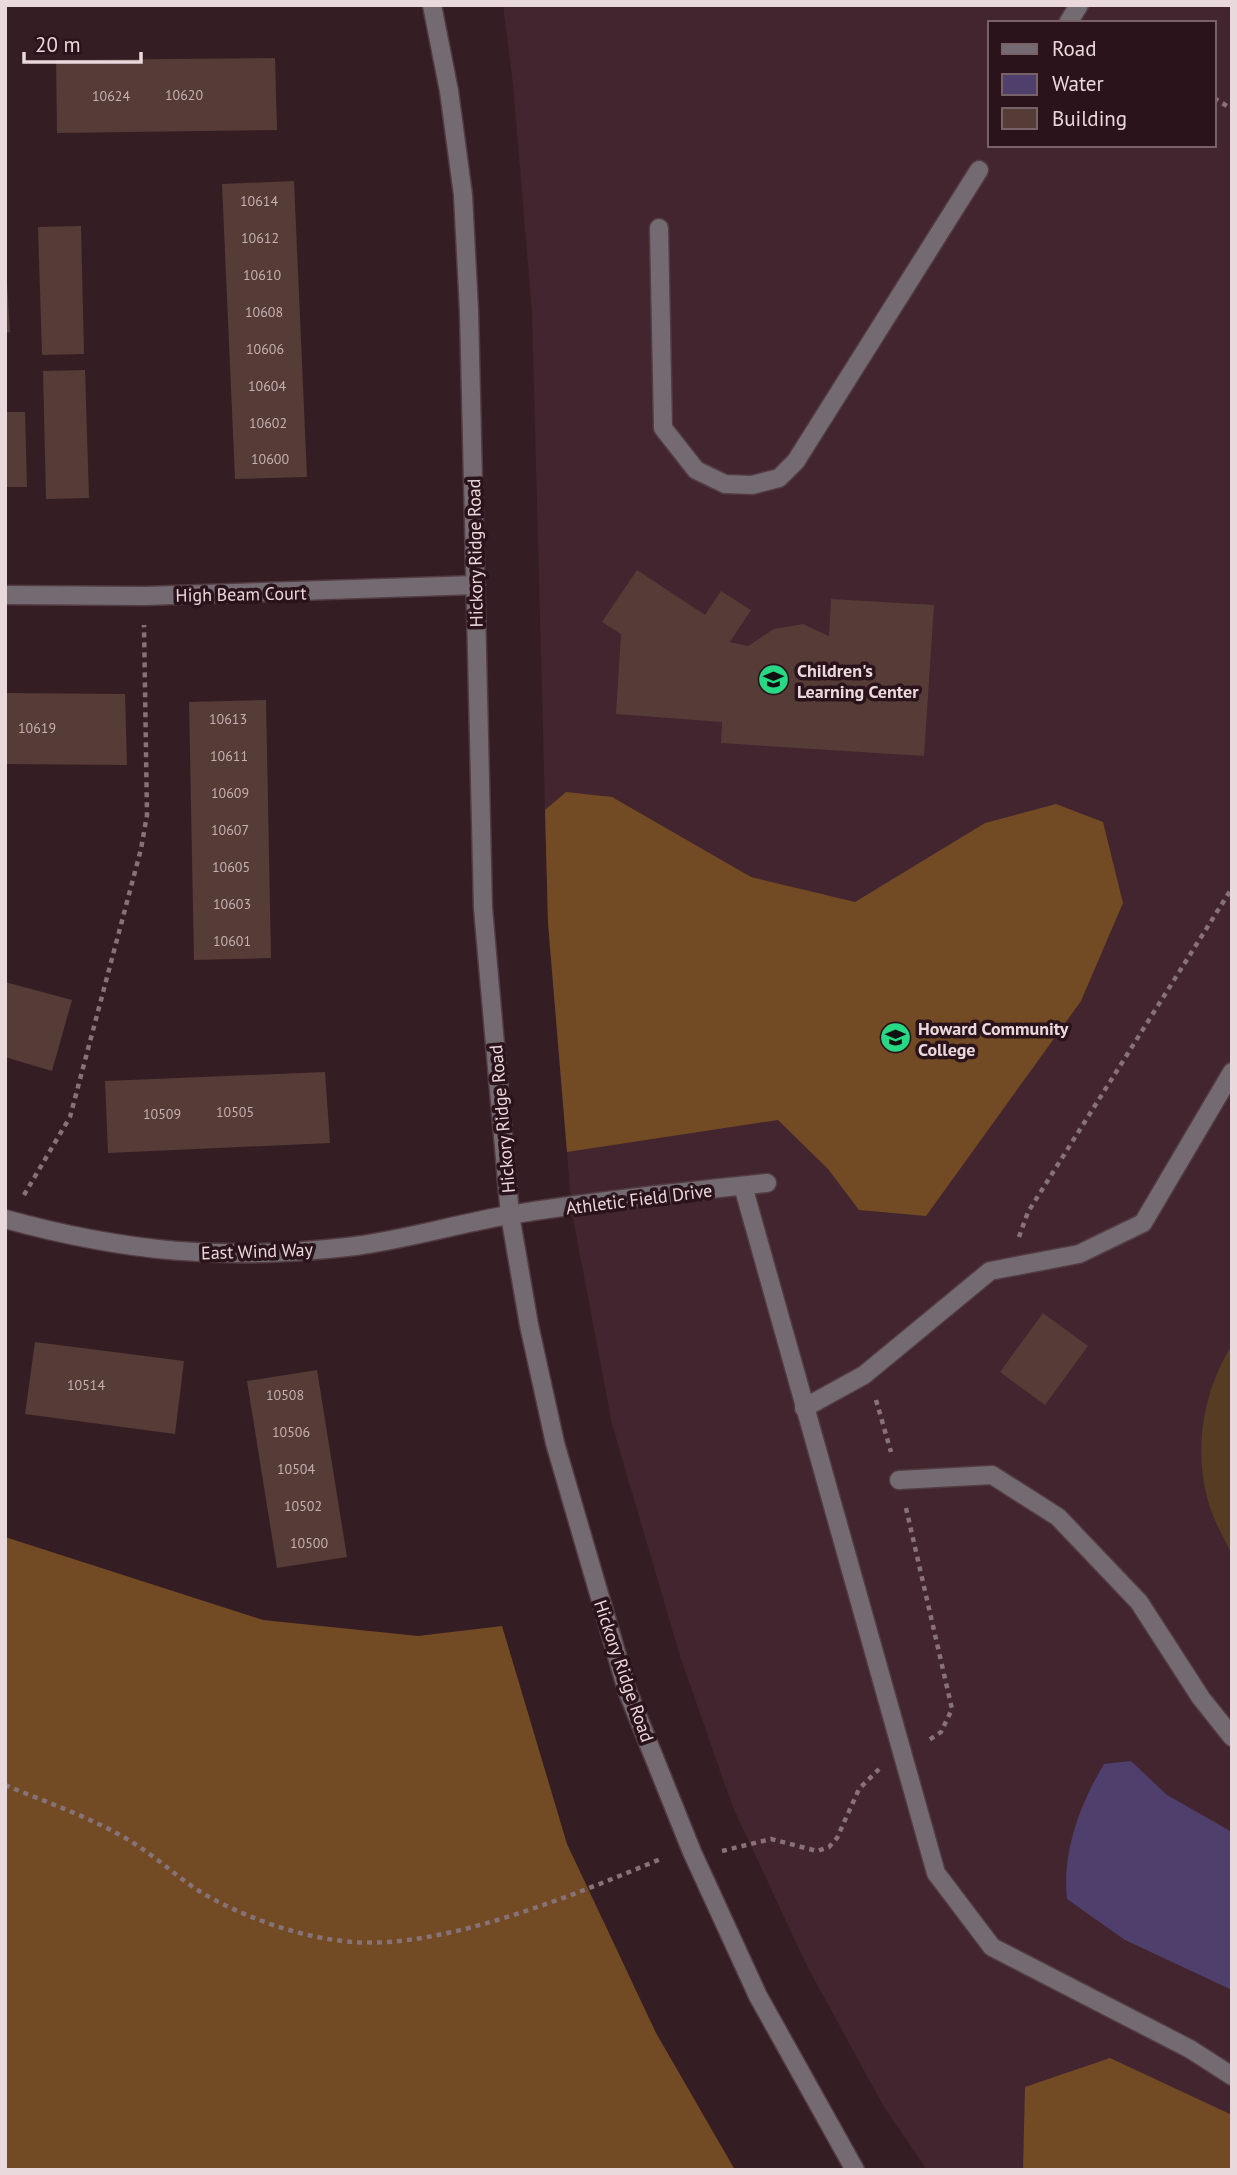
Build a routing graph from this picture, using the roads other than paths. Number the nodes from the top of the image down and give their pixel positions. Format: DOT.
graph roads {
  1 [pos="432,5"];
  2 [pos="1079,5"];
  3 [pos="1069,21"];
  4 [pos="979,170"];
  5 [pos="659,228"];
  6 [pos="476,585"];
  7 [pos="5,595"];
  8 [pos="1232,1072"];
  9 [pos="767,1183"];
  10 [pos="743,1186"];
  11 [pos="510,1215"];
  12 [pos="7,1220"];
  13 [pos="804,1408"];
  14 [pos="899,1480"];
  15 [pos="1232,1737"];
  16 [pos="1232,2076"];
  17 [pos="855,2170"];
  1 -- 6 [label="street, Hickory Ridge Road"];
  2 -- 3 [label="street"];
  4 -- 5 [label="street"];
  6 -- 7 [label="street, High Beam Court"];
  6 -- 11 [label="street, Hickory Ridge Road"];
  8 -- 13 [label="street"];
  9 -- 10 [label="street, Athletic Field Drive"];
  10 -- 11 [label="street, Athletic Field Drive"];
  10 -- 13 [label="street"];
  11 -- 12 [label="street, East Wind Way"];
  11 -- 17 [label="street, Hickory Ridge Road"];
  13 -- 16 [label="street"];
  14 -- 15 [label="street"];
}
